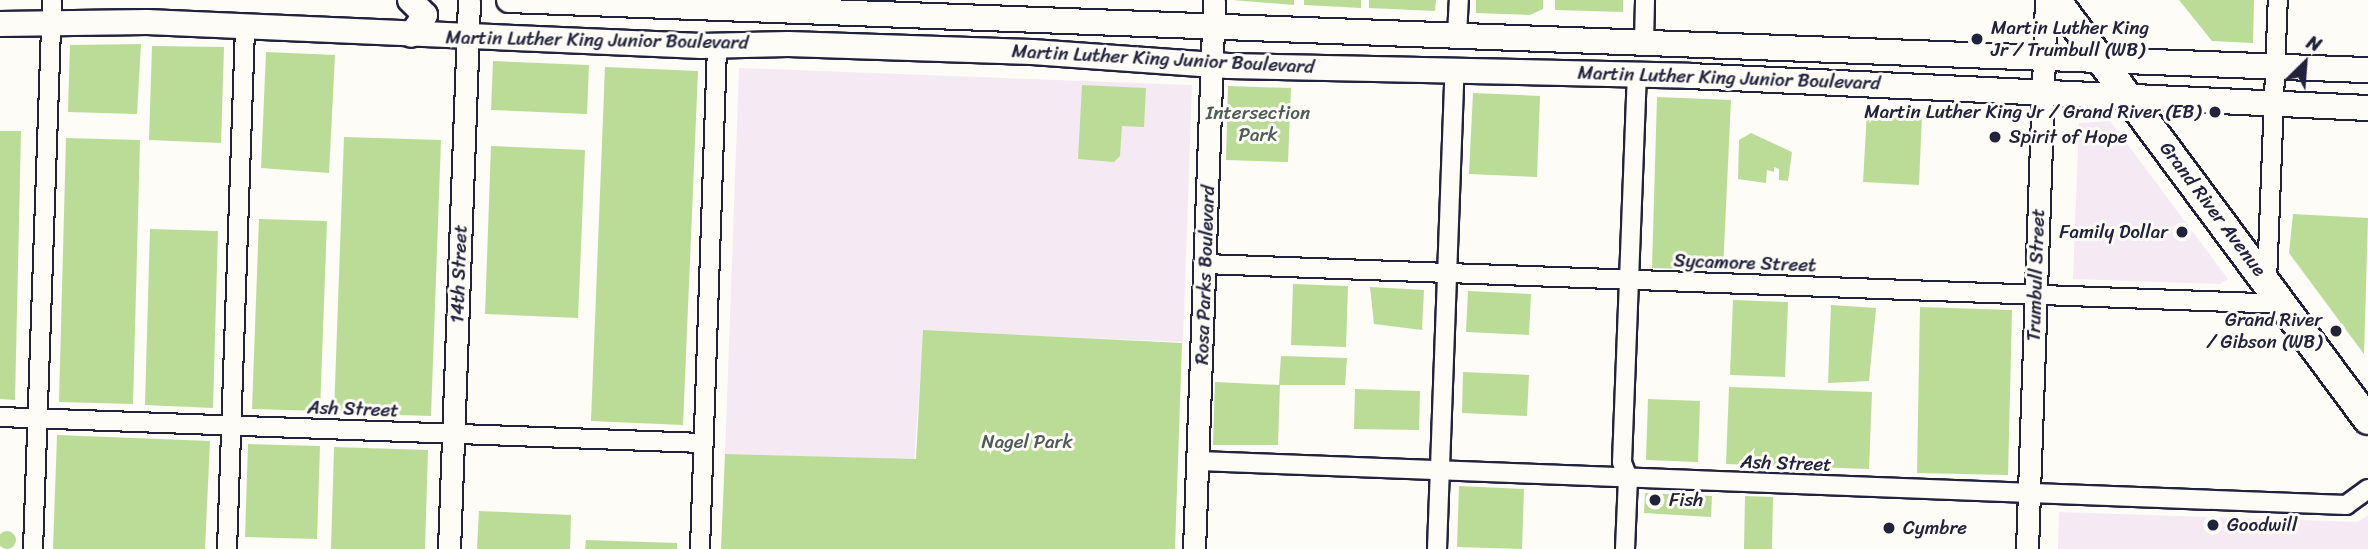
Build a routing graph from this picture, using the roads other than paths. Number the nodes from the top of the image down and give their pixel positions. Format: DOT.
graph roads {
  1 [pos="410,0"];
  2 [pos="469,0"];
  3 [pos="509,0"];
  4 [pos="1214,0"];
  5 [pos="1459,0"];
  6 [pos="1645,0"];
  7 [pos="2046,0"];
  8 [pos="2056,0"];
  9 [pos="2278,0"];
  10 [pos="790,10"];
  11 [pos="52,11"];
  12 [pos="858,13"];
  13 [pos="0,24"];
  14 [pos="1213,26"];
  15 [pos="1259,28"];
  16 [pos="245,29"];
  17 [pos="411,35"];
  18 [pos="1457,35"];
  19 [pos="467,37"];
  20 [pos="1519,38"];
  21 [pos="1574,40"];
  22 [pos="1644,42"];
  23 [pos="788,44"];
  24 [pos="717,46"];
  25 [pos="855,46"];
  26 [pos="1796,48"];
  27 [pos="1864,50"];
  28 [pos="2044,57"];
  29 [pos="2101,60"];
  30 [pos="1212,65"];
  31 [pos="1260,66"];
  32 [pos="2276,66"];
  33 [pos="1455,68"];
  34 [pos="2368,70"];
  35 [pos="1513,71"];
  36 [pos="1584,73"];
  37 [pos="1637,75"];
  38 [pos="1804,82"];
  39 [pos="1870,83"];
  40 [pos="2043,92"];
  41 [pos="2129,99"];
  42 [pos="2273,105"];
  43 [pos="2368,108"];
  44 [pos="1205,264"];
  45 [pos="1447,273"];
  46 [pos="1628,279"];
  47 [pos="2267,281"];
  48 [pos="2036,294"];
  49 [pos="2284,304"];
  50 [pos="0,417"];
  51 [pos="38,418"];
  52 [pos="2368,420"];
  53 [pos="231,425"];
  54 [pos="453,434"];
  55 [pos="704,443"];
  56 [pos="1199,461"];
  57 [pos="1439,471"];
  58 [pos="1628,478"];
  59 [pos="2368,489"];
  60 [pos="2029,491"];
  61 [pos="33,549"];
  62 [pos="227,549"];
  63 [pos="449,549"];
  64 [pos="700,549"];
  65 [pos="1194,549"];
  66 [pos="1437,549"];
  67 [pos="1625,549"];
  68 [pos="2027,549"];
  1 -- 17 [label="main road"];
  2 -- 19 [label="street, 14th Street"];
  3 -- 10 [label="main road, Martin Luther King Junior Boulevard"];
  4 -- 14 [label="street, Rosa Parks Boulevard"];
  5 -- 18 [label="street"];
  6 -- 22 [label="street"];
  7 -- 28 [label="street, Trumbull Street"];
  8 -- 29 [label="main road, Grand River Avenue"];
  9 -- 32 [label="street"];
  10 -- 12 [label="main road, Martin Luther King Junior Boulevard"];
  10 -- 23 [label="main road"];
  11 -- 13 [label="main road, Martin Luther King Junior Boulevard"];
  11 -- 16 [label="main road, Martin Luther King Junior Boulevard"];
  11 -- 51 [label="street"];
  12 -- 14 [label="main road, Martin Luther King Junior Boulevard"];
  12 -- 25 [label="main road"];
  14 -- 15 [label="main road, Martin Luther King Junior Boulevard"];
  14 -- 30 [label="street, Rosa Parks Boulevard"];
  15 -- 18 [label="main road, Martin Luther King Junior Boulevard"];
  15 -- 31 [label="main road"];
  16 -- 17 [label="main road, Martin Luther King Junior Boulevard"];
  16 -- 53 [label="street"];
  17 -- 19 [label="main road, Martin Luther King Junior Boulevard"];
  18 -- 20 [label="main road, Martin Luther King Junior Boulevard"];
  19 -- 24 [label="main road, Martin Luther King Junior Boulevard"];
  19 -- 54 [label="street, 14th Street"];
  20 -- 21 [label="main road, Martin Luther King Junior Boulevard"];
  20 -- 35 [label="main road"];
  21 -- 22 [label="main road, Martin Luther King Junior Boulevard"];
  21 -- 36 [label="main road"];
  22 -- 26 [label="main road, Martin Luther King Junior Boulevard"];
  23 -- 24 [label="main road, Martin Luther King Junior Boulevard"];
  23 -- 25 [label="main road, Martin Luther King Junior Boulevard"];
  24 -- 55 [label="street"];
  25 -- 30 [label="main road, Martin Luther King Junior Boulevard"];
  26 -- 27 [label="main road, Martin Luther King Junior Boulevard"];
  26 -- 38 [label="main road"];
  27 -- 28 [label="main road, Martin Luther King Junior Boulevard"];
  27 -- 39 [label="main road"];
  28 -- 29 [label="main road, Martin Luther King Junior Boulevard"];
  28 -- 40 [label="street, Trumbull Street"];
  29 -- 32 [label="main road, Martin Luther King Junior Boulevard"];
  29 -- 41 [label="main road, Grand River Avenue"];
  30 -- 31 [label="main road, Martin Luther King Junior Boulevard"];
  30 -- 44 [label="street, Rosa Parks Boulevard"];
  31 -- 33 [label="main road, Martin Luther King Junior Boulevard"];
  32 -- 34 [label="main road, Martin Luther King Junior Boulevard"];
  32 -- 42 [label="street"];
  33 -- 35 [label="main road, Martin Luther King Junior Boulevard"];
  33 -- 45 [label="street"];
  35 -- 36 [label="main road, Martin Luther King Junior Boulevard"];
  36 -- 37 [label="main road, Martin Luther King Junior Boulevard"];
  37 -- 38 [label="main road, Martin Luther King Junior Boulevard"];
  37 -- 46 [label="street"];
  38 -- 39 [label="main road, Martin Luther King Junior Boulevard"];
  39 -- 40 [label="main road, Martin Luther King Junior Boulevard"];
  40 -- 41 [label="main road, Martin Luther King Junior Boulevard"];
  40 -- 48 [label="street, Trumbull Street"];
  41 -- 42 [label="main road, Martin Luther King Junior Boulevard"];
  41 -- 47 [label="main road, Grand River Avenue"];
  42 -- 43 [label="main road, Martin Luther King Junior Boulevard"];
  42 -- 47 [label="street"];
  44 -- 45 [label="street, Sycamore Street"];
  44 -- 56 [label="street, Rosa Parks Boulevard"];
  45 -- 46 [label="street, Sycamore Street"];
  45 -- 57 [label="street"];
  46 -- 48 [label="street, Sycamore Street"];
  46 -- 58 [label="street"];
  47 -- 49 [label="main road, Grand River Avenue"];
  48 -- 49 [label="street, Sycamore Street"];
  48 -- 60 [label="street, Trumbull Street"];
  49 -- 52 [label="main road, Grand River Avenue"];
  50 -- 51 [label="street, Ash Street"];
  51 -- 53 [label="street, Ash Street"];
  51 -- 61 [label="street"];
  53 -- 54 [label="street, Ash Street"];
  53 -- 62 [label="street"];
  54 -- 55 [label="street, Ash Street"];
  54 -- 63 [label="street, 14th Street"];
  55 -- 64 [label="street"];
  56 -- 57 [label="street, Ash Street"];
  56 -- 65 [label="street, Rosa Parks Boulevard"];
  57 -- 58 [label="street, Ash Street"];
  57 -- 66 [label="street"];
  58 -- 60 [label="street, Ash Street"];
  58 -- 67 [label="street"];
  59 -- 60 [label="street, Ash Street"];
  60 -- 68 [label="street, Trumbull Street"];
}
